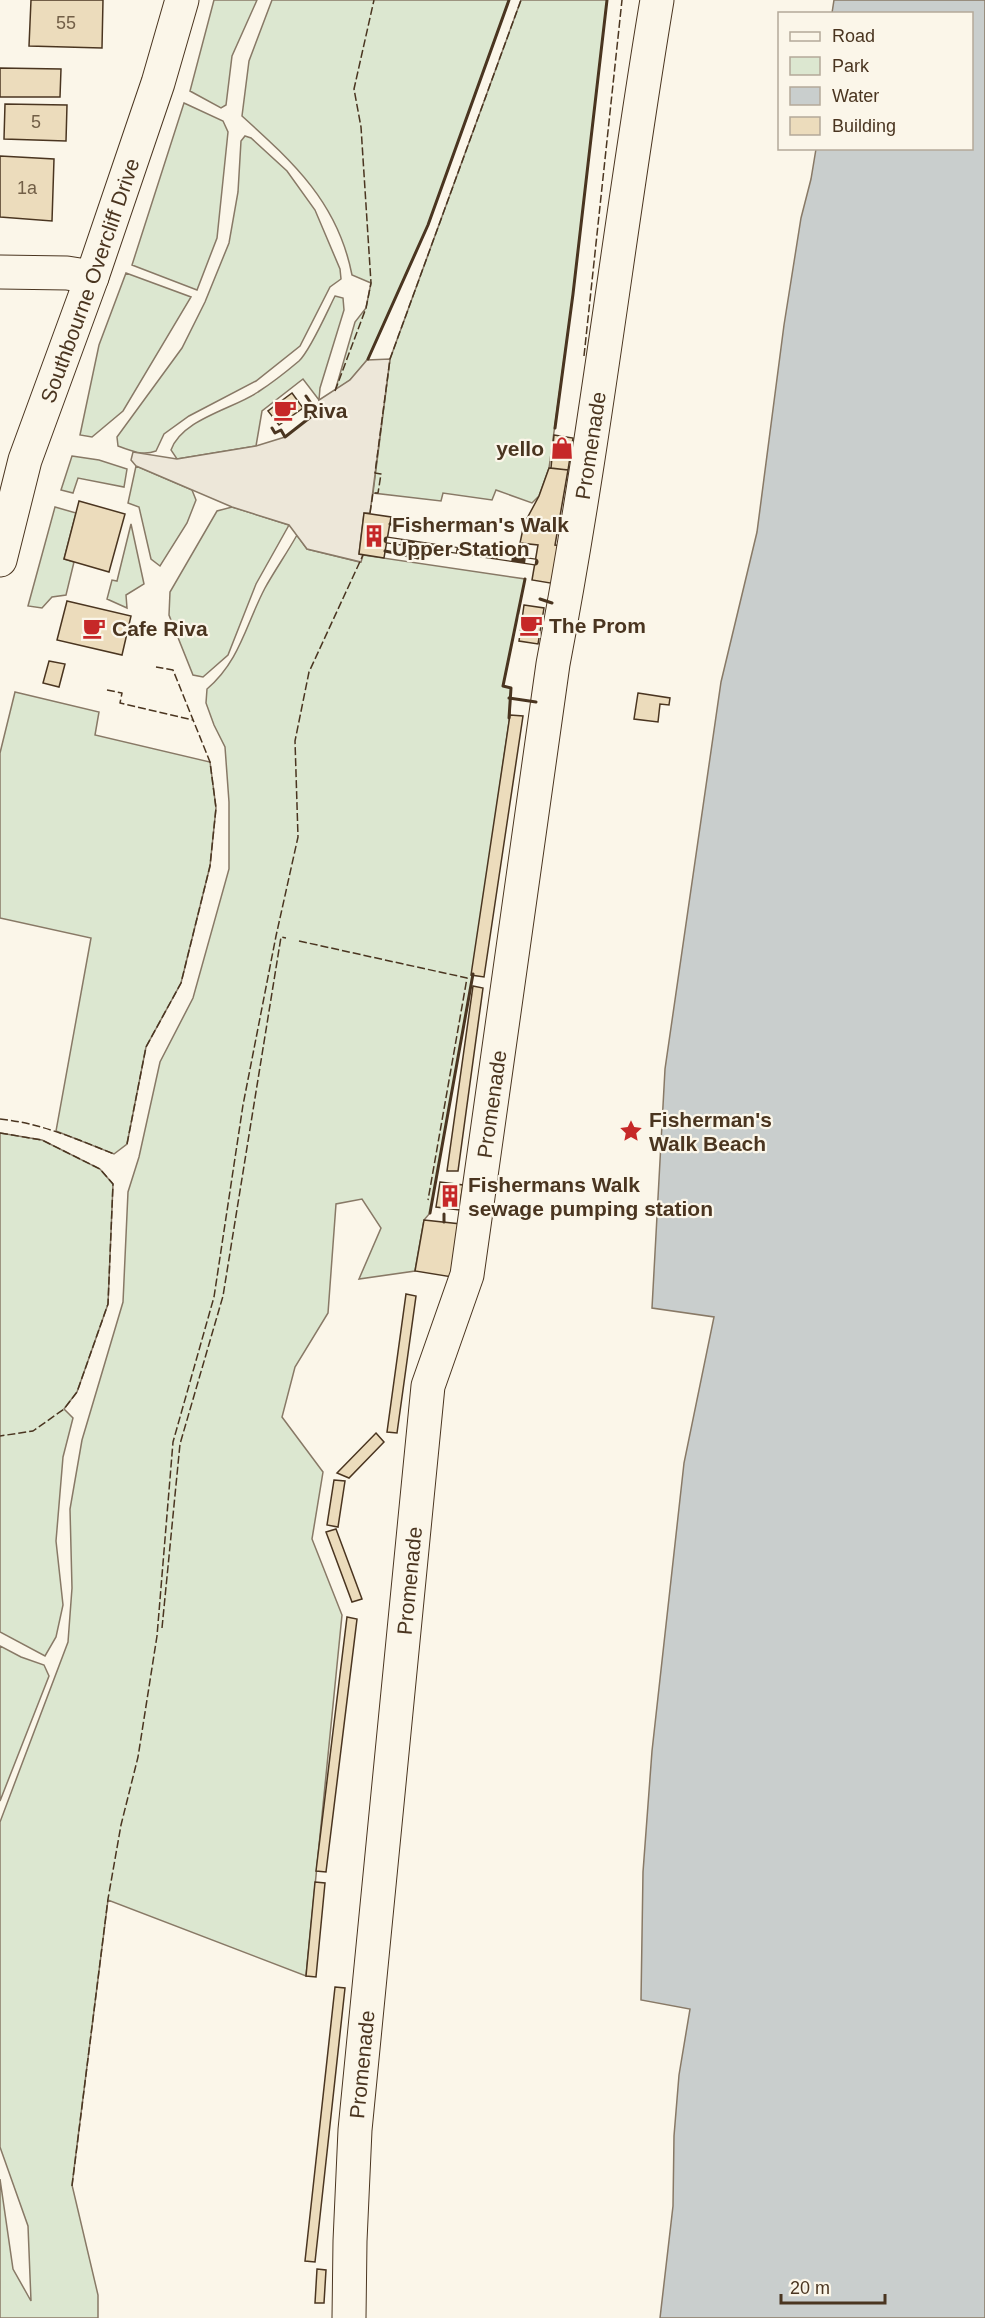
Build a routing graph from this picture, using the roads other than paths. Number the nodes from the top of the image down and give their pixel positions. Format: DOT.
graph roads {
  1 [pos="182,0"];
  2 [pos="657,0"];
  3 [pos="0,272"];
  4 [pos="92,277"];
  5 [pos="0,560"];
  6 [pos="349,2318"];
  1 -- 4 [label="street, Southbourne Overcliff Drive"];
  2 -- 6 [label="street, Promenade"];
  3 -- 4 [label="street"];
  4 -- 5 [label="street, Southbourne Overcliff Drive"];
}
